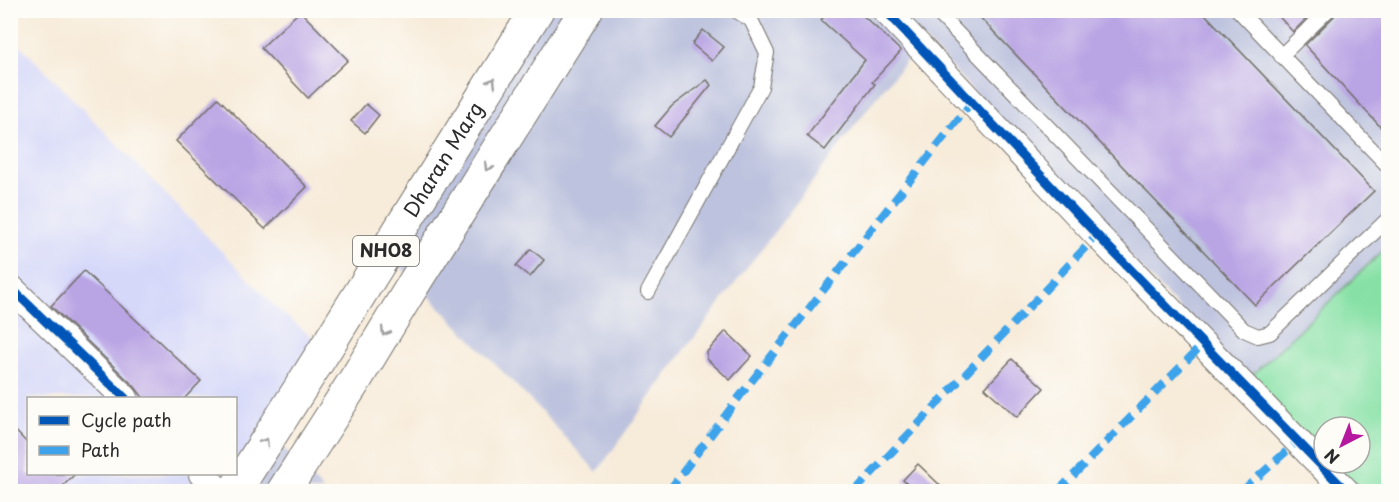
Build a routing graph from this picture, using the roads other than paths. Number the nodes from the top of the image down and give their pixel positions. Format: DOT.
graph roads {
  1 [pos="537,10"];
  2 [pos="586,10"];
  3 [pos="735,10"];
  4 [pos="885,10"];
  5 [pos="935,10"];
  6 [pos="1238,10"];
  7 [pos="1328,10"];
  8 [pos="1281,56"];
  9 [pos="1389,166"];
  10 [pos="1389,219"];
  11 [pos="10,287"];
  12 [pos="648,292"];
  13 [pos="123,397"];
  14 [pos="203,475"];
  15 [pos="220,492"];
  16 [pos="234,492"];
  17 [pos="283,492"];
  18 [pos="1347,492"];
  16 -- 1 [label="main road, Dharan Marg / NH08, one-way"];
  2 -- 17 [label="main road, NH08, one-way"];
  3 -- 12 [label="lane"];
  4 -- 18 [label="street"];
  5 -- 10 [label="lane"];
  6 -- 8 [label="lane"];
  7 -- 8 [label="lane"];
  8 -- 9 [label="lane"];
  11 -- 13 [label="street"];
  14 -- 15 [label="street"];
}
